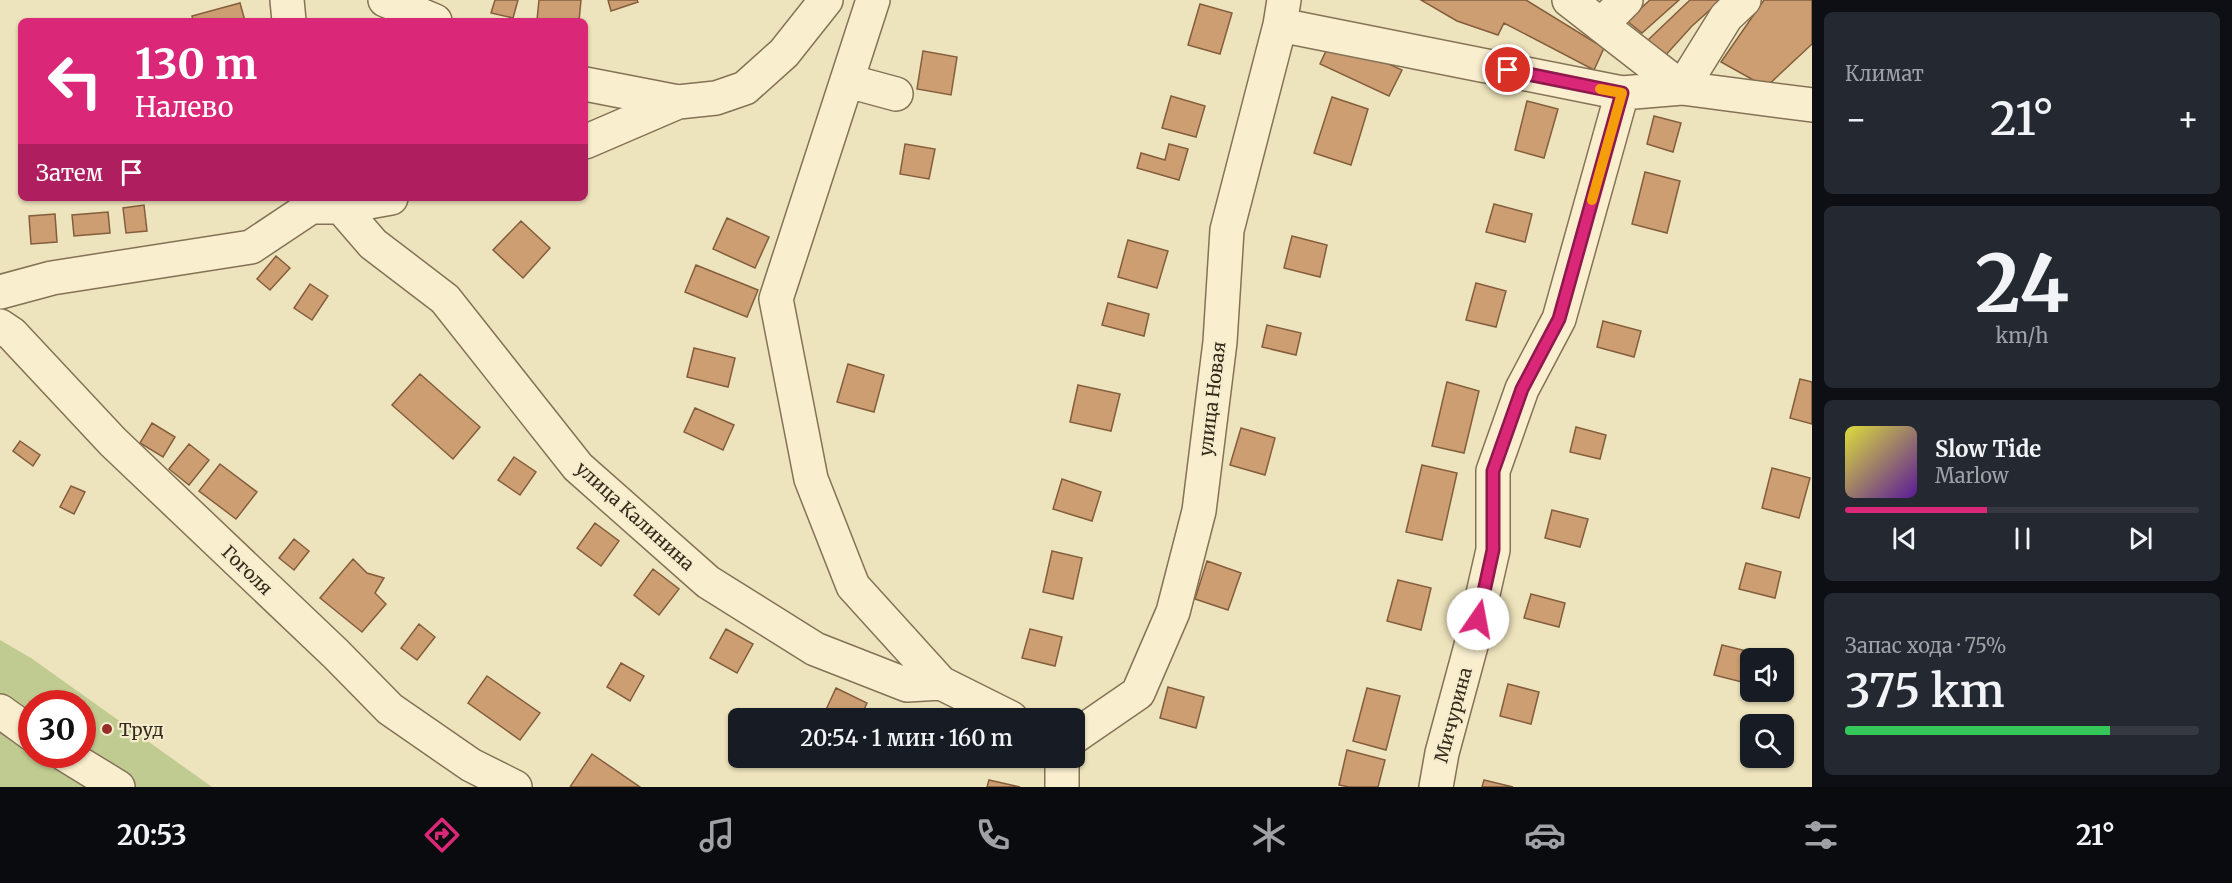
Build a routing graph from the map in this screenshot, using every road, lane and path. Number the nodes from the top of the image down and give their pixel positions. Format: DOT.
graph roads {
  1 [pos="287,0"];
  2 [pos="385,0"];
  3 [pos="826,0"];
  4 [pos="873,0"];
  5 [pos="1569,0"];
  6 [pos="1626,0"];
  7 [pos="1744,0"];
  8 [pos="1282,12"];
  9 [pos="289,18"];
  10 [pos="428,18"];
  11 [pos="1601,25"];
  12 [pos="848,81"];
  13 [pos="588,85"];
  14 [pos="1682,88"];
  15 [pos="1622,93"];
  16 [pos="896,94"];
  17 [pos="678,102"];
  18 [pos="1812,105"];
  19 [pos="588,141"];
  20 [pos="356,201"];
  21 [pos="321,204"];
  22 [pos="0,292"];
  23 [pos="0,326"];
  24 [pos="941,683"];
  25 [pos="991,708"];
  26 [pos="0,711"];
  27 [pos="18,724"];
  28 [pos="0,727"];
  29 [pos="1085,729"];
  30 [pos="18,734"];
  31 [pos="87,768"];
  32 [pos="1062,768"];
  33 [pos="118,787"];
  34 [pos="515,787"];
  35 [pos="1062,787"];
  36 [pos="1436,787"];
  1 -- 9 [label="street"];
  2 -- 10 [label="street"];
  3 -- 17 [label="street"];
  4 -- 12 [label="street, улица Калинина"];
  5 -- 11 [label="street"];
  6 -- 11 [label="street"];
  7 -- 14 [label="street"];
  8 -- 15 [label="street"];
  8 -- 29 [label="street, улица Новая"];
  11 -- 14 [label="street"];
  12 -- 16 [label="street"];
  12 -- 24 [label="street, улица Калинина"];
  13 -- 17 [label="street"];
  14 -- 15 [label="street"];
  14 -- 18 [label="street"];
  15 -- 36 [label="street, Мичурина"];
  17 -- 19 [label="street"];
  20 -- 21 [label="street"];
  21 -- 22 [label="street"];
  21 -- 24 [label="street, улица Калинина"];
  23 -- 34 [label="street, Гоголя"];
  24 -- 25 [label="street, улица Калинина"];
  26 -- 27 [label="street"];
  28 -- 30 [label="street"];
  31 -- 33 [label="street"];
  32 -- 35 [label="street"];
}
